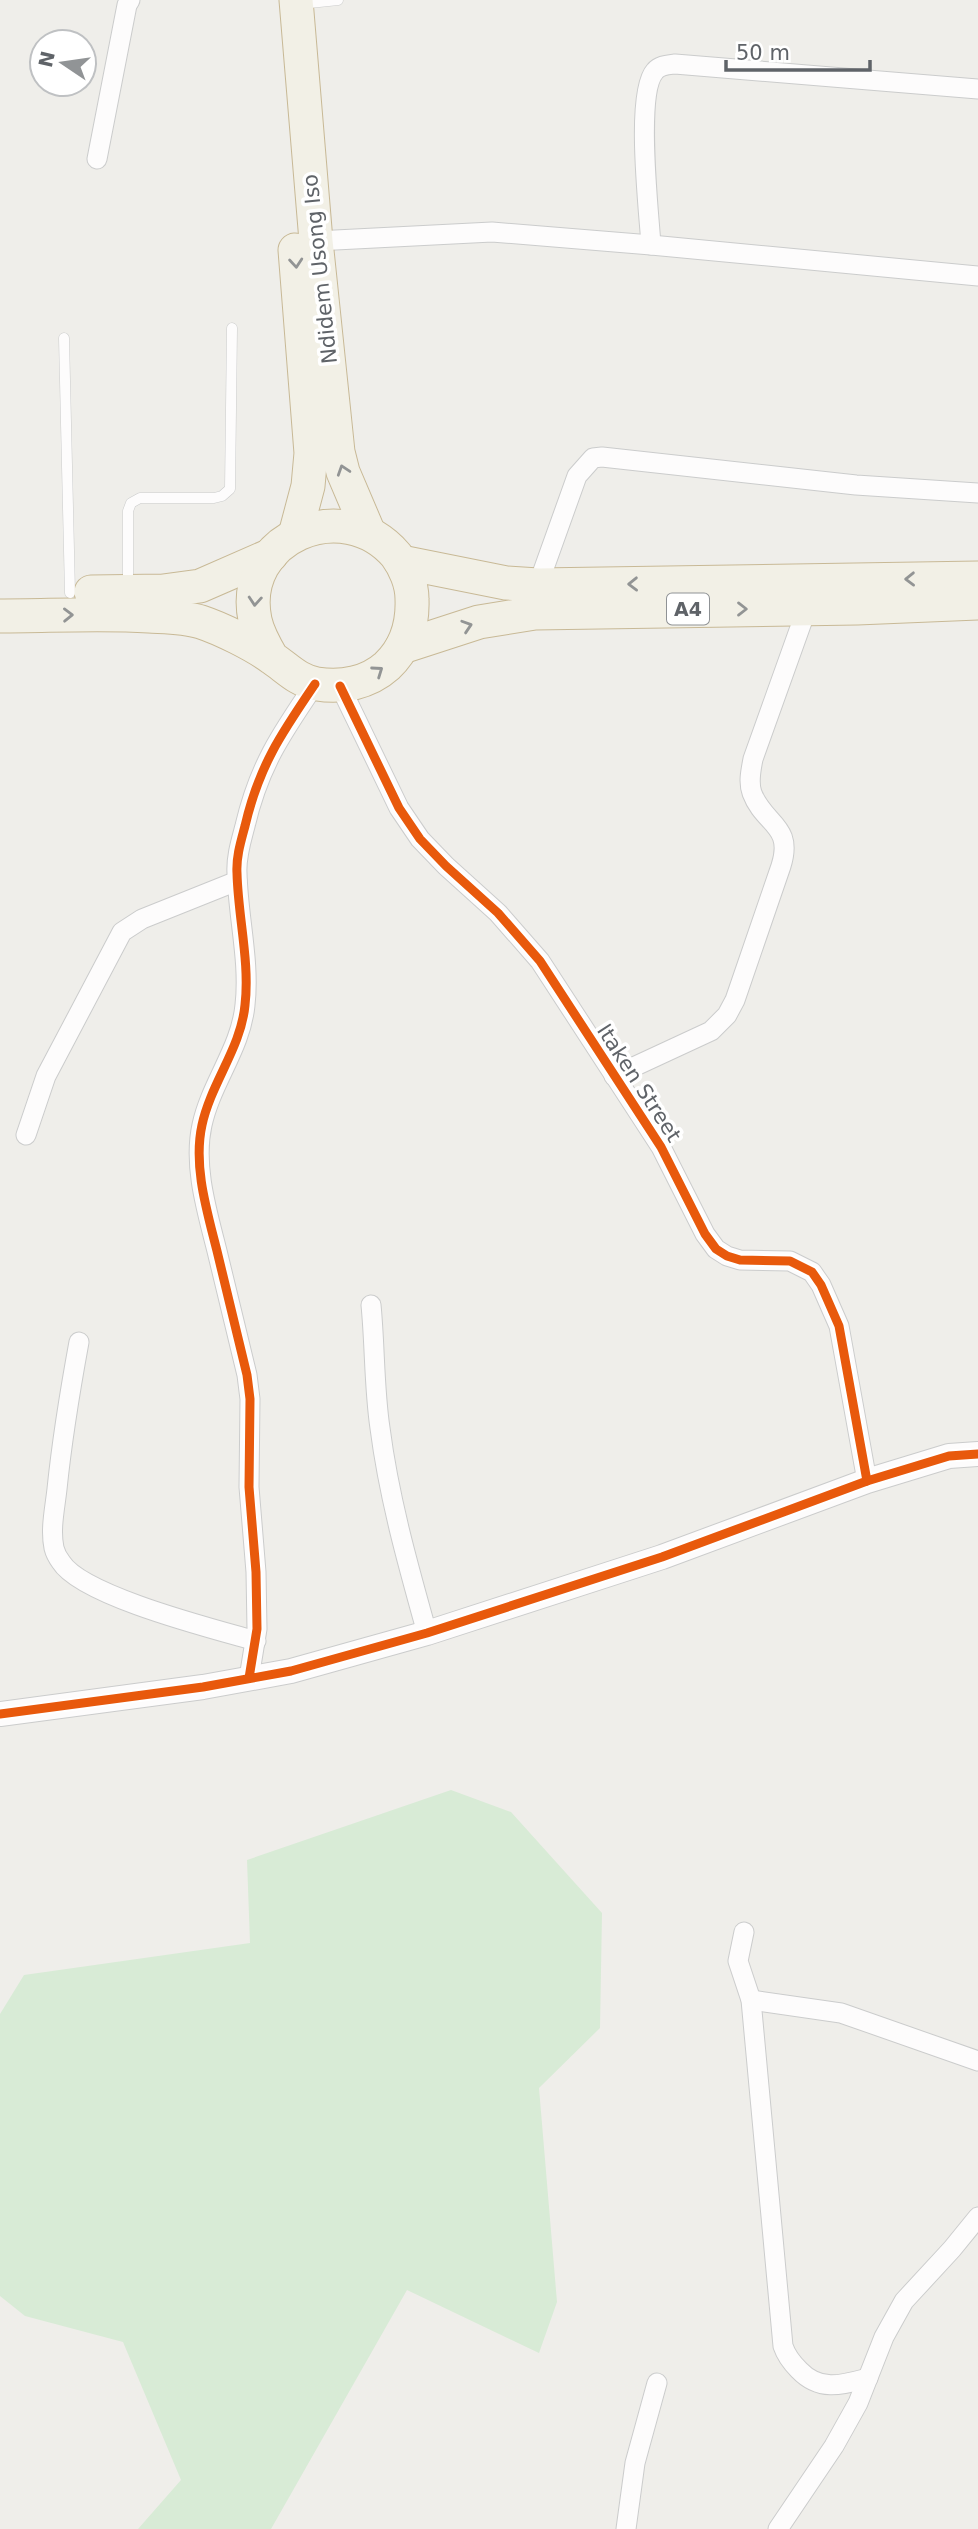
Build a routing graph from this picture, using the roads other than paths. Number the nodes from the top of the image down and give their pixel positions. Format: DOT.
graph roads {
  1 [pos="130,0"];
  2 [pos="338,0"];
  3 [pos="289,1"];
  4 [pos="978,89"];
  5 [pos="97,159"];
  6 [pos="316,241"];
  7 [pos="650,244"];
  8 [pos="978,276"];
  9 [pos="232,328"];
  10 [pos="64,338"];
  11 [pos="978,493"];
  12 [pos="369,533"];
  13 [pos="283,545"];
  14 [pos="401,562"];
  15 [pos="978,578"];
  16 [pos="538,585"];
  17 [pos="128,592"];
  18 [pos="70,593"];
  19 [pos="0,594"];
  20 [pos="978,603"];
  21 [pos="807,608"];
  22 [pos="0,617"];
  23 [pos="402,647"];
  24 [pos="272,658"];
  25 [pos="328,685"];
  26 [pos="237,881"];
  27 [pos="614,1076"];
  28 [pos="26,1135"];
  29 [pos="371,1305"];
  30 [pos="79,1342"];
  31 [pos="978,1454"];
  32 [pos="867,1481"];
  33 [pos="427,1633"];
  34 [pos="256,1641"];
  35 [pos="250,1678"];
  36 [pos="0,1714"];
  37 [pos="744,1932"];
  38 [pos="751,2000"];
  39 [pos="978,2061"];
  40 [pos="978,2217"];
  41 [pos="868,2378"];
  42 [pos="657,2383"];
  43 [pos="626,2529"];
  44 [pos="778,2529"];
  1 -- 5 [label="street"];
  2 -- 3 [label="lane"];
  3 -- 6 [label="highway, Ndidem Usong Iso"];
  3 -- 13 [label="highway, Ndidem Usong Iso, one-way"];
  4 -- 7 [label="street"];
  6 -- 7 [label="street"];
  12 -- 6 [label="highway, Ndidem Usong Iso, one-way"];
  7 -- 8 [label="street"];
  9 -- 17 [label="lane"];
  10 -- 18 [label="lane"];
  11 -- 16 [label="street"];
  12 -- 13 [label="highway, A4"];
  12 -- 14 [label="highway, A4"];
  13 -- 17 [label="highway, A4"];
  13 -- 24 [label="highway, one-way"];
  14 -- 16 [label="highway, A4"];
  14 -- 23 [label="highway, A4"];
  15 -- 16 [label="highway, A4, one-way"];
  17 -- 18 [label="highway, A4"];
  18 -- 19 [label="highway, A4"];
  20 -- 21 [label="highway, A4"];
  23 -- 21 [label="highway, A4, one-way"];
  21 -- 27 [label="street"];
  22 -- 24 [label="highway, one-way"];
  25 -- 23 [label="highway, A4, one-way"];
  24 -- 25 [label="highway"];
  25 -- 26 [label="street"];
  25 -- 27 [label="street, Itaken Street"];
  26 -- 28 [label="street"];
  26 -- 34 [label="street"];
  27 -- 32 [label="street, Itaken Street"];
  29 -- 33 [label="street"];
  30 -- 34 [label="street"];
  31 -- 32 [label="street"];
  32 -- 33 [label="street"];
  33 -- 35 [label="street"];
  34 -- 35 [label="street"];
  35 -- 36 [label="street"];
  37 -- 38 [label="street"];
  38 -- 39 [label="street"];
  38 -- 41 [label="street"];
  40 -- 41 [label="street"];
  41 -- 44 [label="street"];
  42 -- 43 [label="street"];
}
